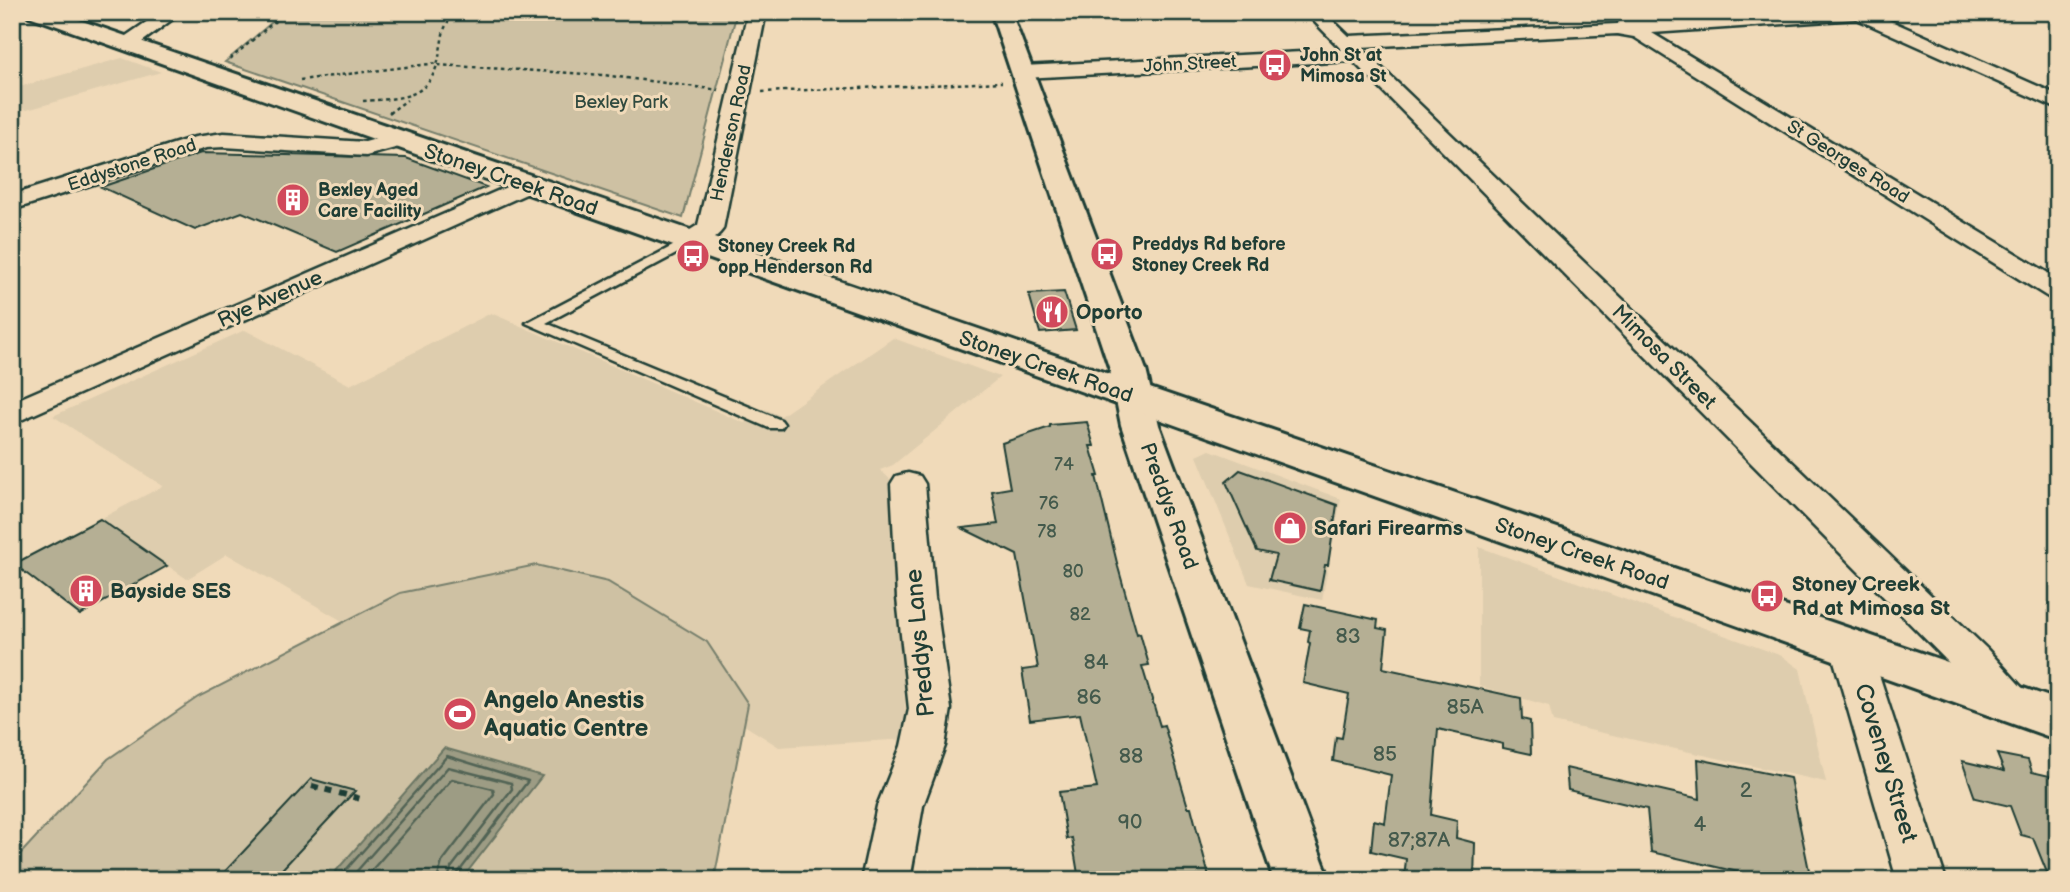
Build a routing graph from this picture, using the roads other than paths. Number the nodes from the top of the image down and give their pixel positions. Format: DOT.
graph roads {
  1 [pos="36,12"];
  2 [pos="173,12"];
  3 [pos="757,12"];
  4 [pos="1001,12"];
  5 [pos="1314,12"];
  6 [pos="1605,12"];
  7 [pos="1881,12"];
  8 [pos="1861,14"];
  9 [pos="1630,27"];
  10 [pos="127,44"];
  11 [pos="1351,48"];
  12 [pos="1013,77"];
  13 [pos="2058,103"];
  14 [pos="327,115"];
  15 [pos="391,129"];
  16 [pos="253,142"];
  17 [pos="527,185"];
  18 [pos="12,203"];
  19 [pos="688,242"];
  20 [pos="2058,271"];
  21 [pos="2029,274"];
  22 [pos="2058,291"];
  23 [pos="1135,399"];
  24 [pos="12,414"];
  25 [pos="775,425"];
  26 [pos="908,484"];
  27 [pos="1850,647"];
  28 [pos="2011,704"];
  29 [pos="2058,720"];
  30 [pos="885,880"];
  31 [pos="1303,880"];
  32 [pos="1922,880"];
  1 -- 10 [label="main road, Stoney Creek Road"];
  2 -- 10 [label="street"];
  3 -- 19 [label="street, Henderson Road"];
  4 -- 12 [label="main road, Preddys Road"];
  5 -- 11 [label="street, Mimosa Street"];
  6 -- 9 [label="street, St Georges Road"];
  7 -- 8 [label="street, John Street"];
  8 -- 9 [label="street, John Street"];
  8 -- 13 [label="street"];
  9 -- 11 [label="street, John Street"];
  9 -- 21 [label="street, St Georges Road"];
  10 -- 14 [label="main road, Stoney Creek Road"];
  11 -- 12 [label="street, John Street"];
  11 -- 28 [label="street, Mimosa Street"];
  12 -- 23 [label="main road, Preddys Road"];
  14 -- 15 [label="main road, Stoney Creek Road"];
  14 -- 16 [label="street, Eddystone Road"];
  15 -- 16 [label="street, Eddystone Road"];
  15 -- 17 [label="main road, Stoney Creek Road"];
  16 -- 18 [label="street, Eddystone Road"];
  17 -- 19 [label="main road, Stoney Creek Road"];
  17 -- 24 [label="street, Rye Avenue"];
  19 -- 23 [label="main road, Stoney Creek Road"];
  19 -- 25 [label="lane"];
  20 -- 21 [label="street"];
  21 -- 22 [label="street, St Georges Road"];
  23 -- 27 [label="main road, Stoney Creek Road"];
  23 -- 31 [label="main road, Preddys Road"];
  26 -- 30 [label="street, Preddys Lane"];
  27 -- 28 [label="main road, Stoney Creek Road"];
  27 -- 32 [label="street, Coveney Street"];
  28 -- 29 [label="main road, Stoney Creek Road"];
}
